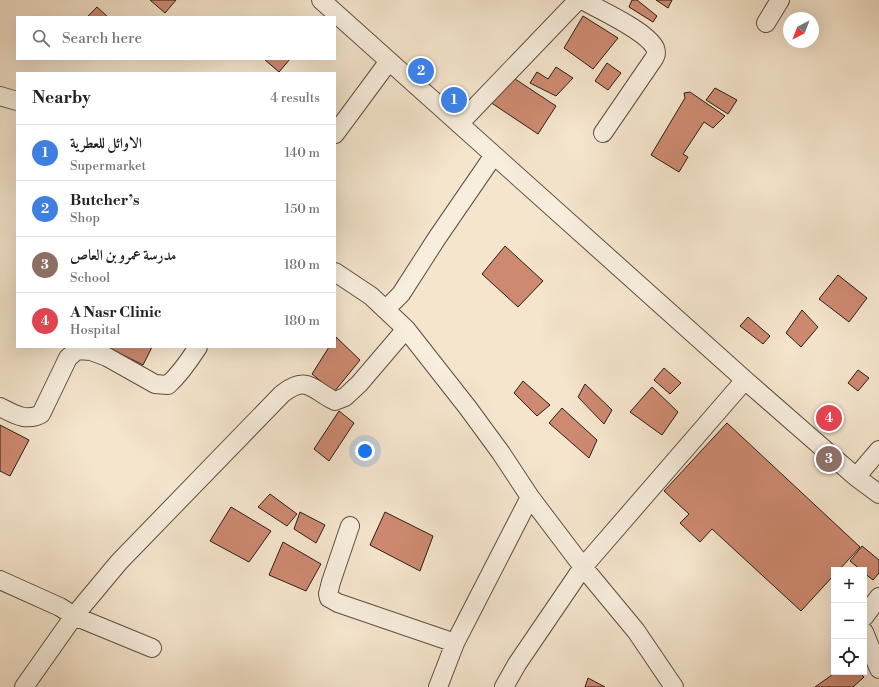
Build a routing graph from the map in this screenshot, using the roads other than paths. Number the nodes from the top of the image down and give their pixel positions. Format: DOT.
graph roads {
  1 [pos="321,0"];
  2 [pos="578,0"];
  3 [pos="582,0"];
  4 [pos="780,0"];
  5 [pos="766,23"];
  6 [pos="389,61"];
  7 [pos="0,96"];
  8 [pos="16,101"];
  9 [pos="459,124"];
  10 [pos="336,133"];
  11 [pos="603,133"];
  12 [pos="494,155"];
  13 [pos="336,273"];
  14 [pos="386,309"];
  15 [pos="406,329"];
  16 [pos="197,348"];
  17 [pos="745,380"];
  18 [pos="0,407"];
  19 [pos="879,450"];
  20 [pos="856,477"];
  21 [pos="879,494"];
  22 [pos="530,497"];
  23 [pos="350,526"];
  24 [pos="583,567"];
  25 [pos="0,580"];
  26 [pos="879,597"];
  27 [pos="867,613"];
  28 [pos="74,616"];
  29 [pos="867,639"];
  30 [pos="455,643"];
  31 [pos="152,648"];
  32 [pos="879,669"];
  33 [pos="24,687"];
  34 [pos="438,687"];
  35 [pos="504,687"];
  36 [pos="674,687"];
  1 -- 6 [label="street"];
  2 -- 9 [label="street"];
  3 -- 11 [label="street"];
  4 -- 5 [label="street"];
  6 -- 9 [label="street"];
  6 -- 10 [label="street"];
  7 -- 8 [label="street"];
  9 -- 12 [label="street"];
  12 -- 14 [label="street"];
  12 -- 17 [label="street"];
  13 -- 14 [label="street"];
  14 -- 15 [label="street"];
  15 -- 22 [label="street"];
  15 -- 28 [label="street"];
  16 -- 18 [label="street"];
  17 -- 20 [label="street"];
  17 -- 24 [label="street"];
  19 -- 20 [label="street"];
  20 -- 21 [label="street"];
  22 -- 24 [label="street"];
  22 -- 30 [label="street"];
  23 -- 30 [label="street"];
  24 -- 35 [label="street"];
  24 -- 36 [label="street"];
  25 -- 28 [label="street"];
  26 -- 27 [label="street"];
  28 -- 31 [label="street"];
  28 -- 33 [label="street"];
  29 -- 32 [label="street"];
  30 -- 34 [label="street"];
}
